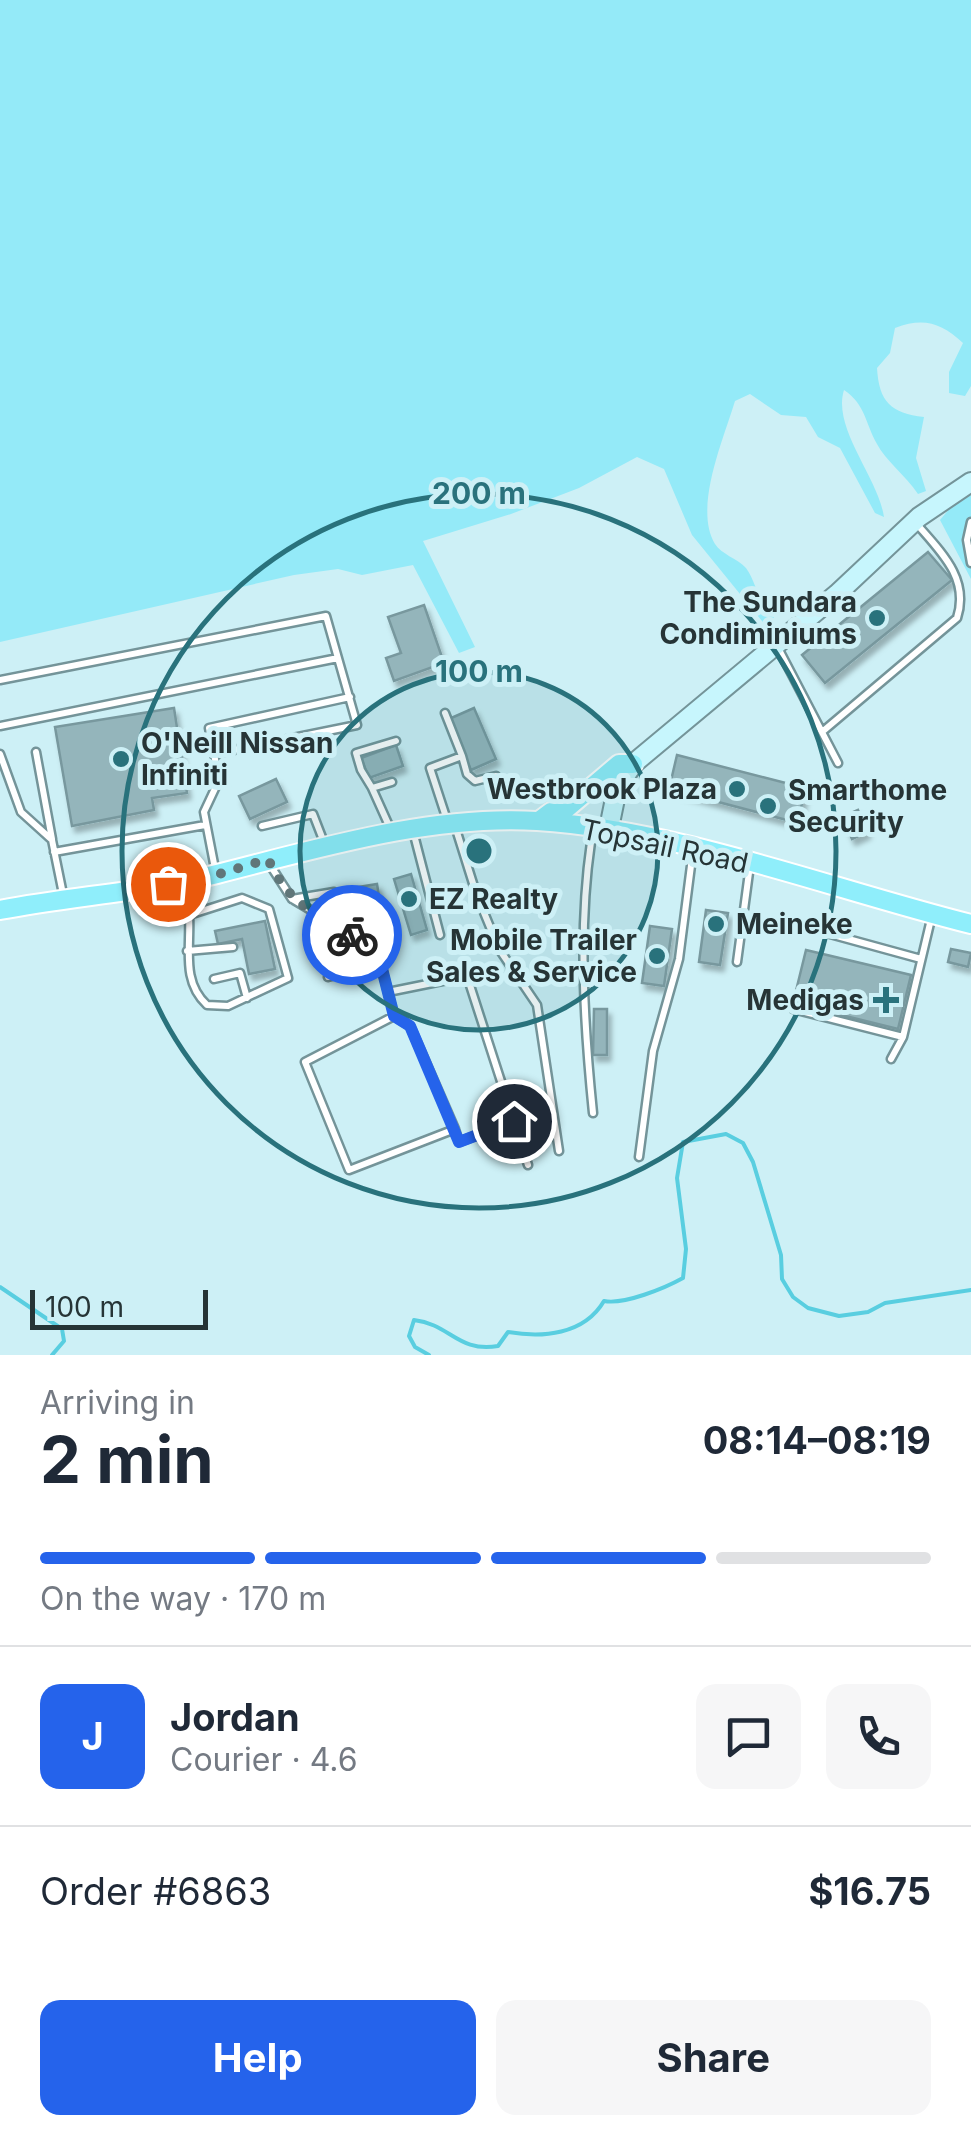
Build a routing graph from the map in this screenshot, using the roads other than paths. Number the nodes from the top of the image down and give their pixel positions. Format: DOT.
graph roads {
  1 [pos="971,482"];
  2 [pos="914,521"];
  3 [pos="971,522"];
  4 [pos="971,564"];
  5 [pos="776,645"];
  6 [pos="338,658"];
  7 [pos="0,680"];
  8 [pos="350,698"];
  9 [pos="445,713"];
  10 [pos="0,726"];
  11 [pos="822,732"];
  12 [pos="396,741"];
  13 [pos="36,752"];
  14 [pos="0,754"];
  15 [pos="214,754"];
  16 [pos="462,756"];
  17 [pos="838,763"];
  18 [pos="633,764"];
  19 [pos="496,776"];
  20 [pos="392,782"];
  21 [pos="372,788"];
  22 [pos="538,822"];
  23 [pos="205,825"];
  24 [pos="452,825"];
  25 [pos="262,826"];
  26 [pos="610,828"];
  27 [pos="413,830"];
  28 [pos="392,834"];
  29 [pos="52,840"];
  30 [pos="325,846"];
  31 [pos="693,848"];
  32 [pos="54,852"];
  33 [pos="268,859"];
  34 [pos="750,864"];
  35 [pos="216,875"];
  36 [pos="183,881"];
  37 [pos="334,892"];
  38 [pos="64,899"];
  39 [pos="292,900"];
  40 [pos="0,910"];
  41 [pos="932,914"];
  42 [pos="189,916"];
  43 [pos="971,924"];
  44 [pos="808,928"];
  45 [pos="440,935"];
  46 [pos="233,947"];
  47 [pos="187,951"];
  48 [pos="921,959"];
  49 [pos="380,962"];
  50 [pos="737,962"];
  51 [pos="328,977"];
  52 [pos="214,979"];
  53 [pos="388,992"];
  54 [pos="248,998"];
  55 [pos="793,1010"];
  56 [pos="394,1016"];
  57 [pos="903,1038"];
  58 [pos="891,1059"];
  59 [pos="592,1113"];
  60 [pos="514,1121"];
  61 [pos="455,1128"];
  62 [pos="559,1151"];
  63 [pos="639,1157"];
  64 [pos="528,1165"];
  1 -- 2 [label="main road"];
  2 -- 5 [label="main road"];
  2 -- 11 [label="lane"];
  3 -- 4 [label="lane"];
  5 -- 11 [label="lane"];
  5 -- 18 [label="main road"];
  6 -- 7 [label="lane"];
  6 -- 8 [label="lane"];
  6 -- 10 [label="lane"];
  8 -- 15 [label="lane"];
  8 -- 15 [label="lane"];
  9 -- 16 [label="lane"];
  11 -- 17 [label="lane"];
  12 -- 21 [label="lane"];
  13 -- 29 [label="lane"];
  14 -- 29 [label="lane"];
  15 -- 23 [label="lane"];
  16 -- 19 [label="lane"];
  16 -- 24 [label="lane"];
  18 -- 22 [label="main road"];
  18 -- 26 [label="main road"];
  20 -- 21 [label="lane"];
  21 -- 28 [label="lane"];
  22 -- 24 [label="main road, Topsail Road"];
  22 -- 26 [label="main road, Topsail Road"];
  23 -- 32 [label="lane"];
  23 -- 35 [label="lane"];
  24 -- 27 [label="main road, Topsail Road"];
  24 -- 62 [label="lane"];
  25 -- 30 [label="lane"];
  26 -- 31 [label="main road, Topsail Road"];
  26 -- 59 [label="lane"];
  27 -- 28 [label="main road, Topsail Road"];
  27 -- 45 [label="lane"];
  28 -- 30 [label="main road, Topsail Road"];
  29 -- 32 [label="lane"];
  30 -- 33 [label="main road, Topsail Road"];
  31 -- 34 [label="main road, Topsail Road"];
  31 -- 63 [label="lane"];
  32 -- 38 [label="lane"];
  33 -- 35 [label="main road, Topsail Road"];
  33 -- 39 [label="lane"];
  34 -- 41 [label="main road, Topsail Road"];
  34 -- 50 [label="lane"];
  35 -- 36 [label="main road, Topsail Road"];
  36 -- 38 [label="main road, Topsail Road"];
  36 -- 42 [label="lane"];
  37 -- 39 [label="lane"];
  38 -- 40 [label="main road, Topsail Road"];
  39 -- 49 [label="lane"];
  41 -- 43 [label="main road, Topsail Road"];
  41 -- 48 [label="lane"];
  42 -- 47 [label="lane"];
  42 -- 54 [label="lane"];
  44 -- 48 [label="lane"];
  46 -- 47 [label="lane"];
  47 -- 54 [label="lane"];
  48 -- 57 [label="lane"];
  49 -- 51 [label="lane"];
  49 -- 53 [label="lane"];
  52 -- 54 [label="lane"];
  53 -- 56 [label="lane"];
  53 -- 60 [label="lane"];
  55 -- 57 [label="lane"];
  56 -- 61 [label="lane"];
  56 -- 61 [label="lane"];
  57 -- 58 [label="lane"];
  60 -- 61 [label="lane"];
  60 -- 64 [label="lane"];
}
